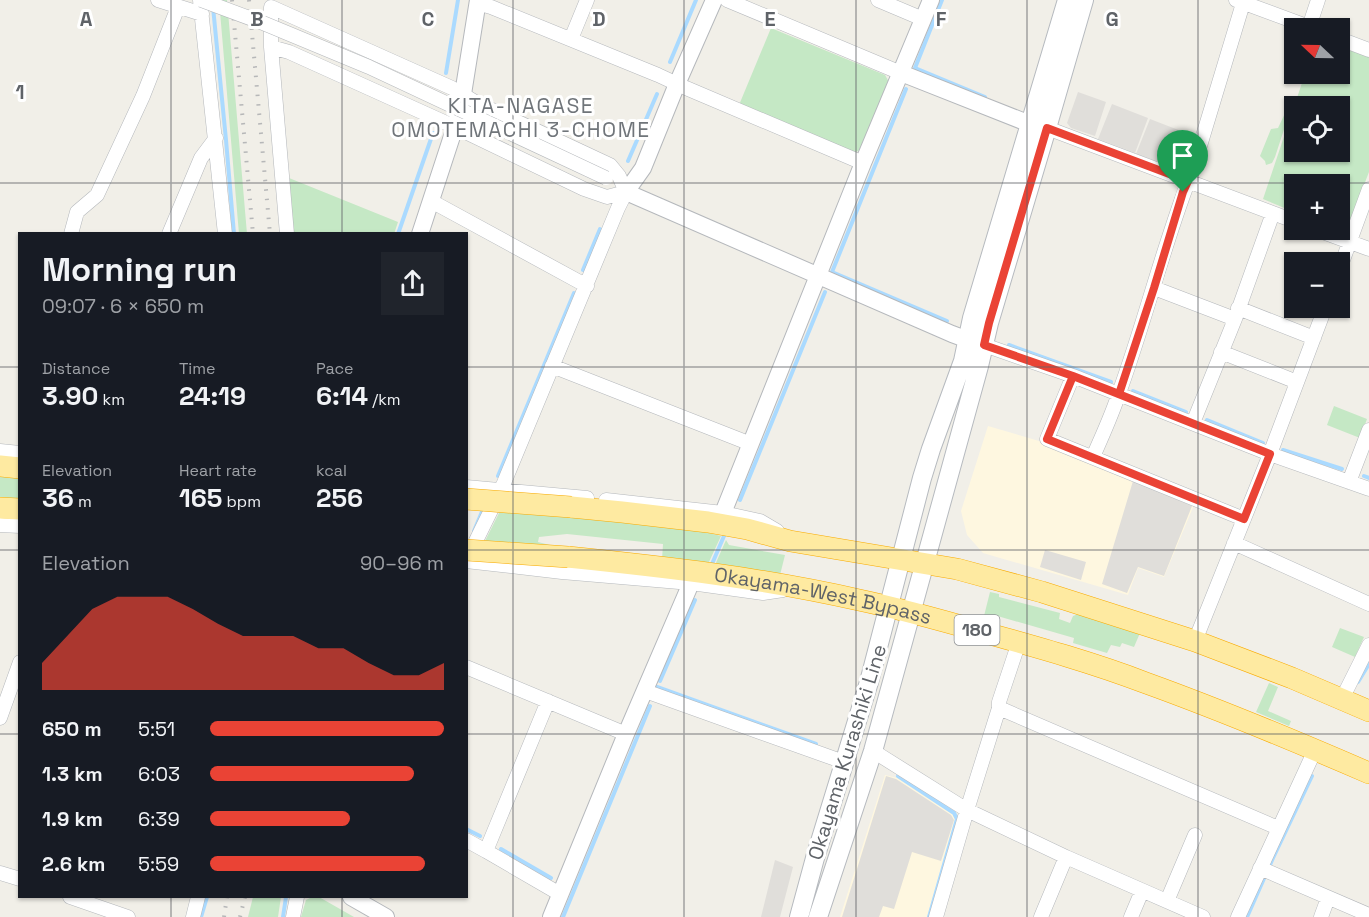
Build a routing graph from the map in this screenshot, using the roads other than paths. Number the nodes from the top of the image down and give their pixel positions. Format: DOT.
graph roads {
  1 [pos="158,0"];
  2 [pos="587,0"];
  3 [pos="714,0"];
  4 [pos="727,0"];
  5 [pos="878,0"];
  6 [pos="931,0"];
  7 [pos="1067,0"];
  8 [pos="1084,0"];
  9 [pos="1318,0"];
  10 [pos="1241,1"];
  11 [pos="478,2"];
  12 [pos="201,5"];
  13 [pos="178,7"];
  14 [pos="1285,18"];
  15 [pos="1314,18"];
  16 [pos="923,19"];
  17 [pos="571,39"];
  18 [pos="1350,43"];
  19 [pos="271,47"];
  20 [pos="1369,50"];
  21 [pos="901,73"];
  22 [pos="677,84"];
  23 [pos="463,94"];
  24 [pos="1039,126"];
  25 [pos="455,127"];
  26 [pos="216,138"];
  27 [pos="863,163"];
  28 [pos="1188,181"];
  29 [pos="1369,189"];
  30 [pos="626,192"];
  31 [pos="431,201"];
  32 [pos="1273,213"];
  33 [pos="1284,217"];
  34 [pos="72,232"];
  35 [pos="170,232"];
  36 [pos="225,232"];
  37 [pos="287,232"];
  38 [pos="421,232"];
  39 [pos="1344,240"];
  40 [pos="1349,242"];
  41 [pos="1369,249"];
  42 [pos="1346,252"];
  43 [pos="818,276"];
  44 [pos="587,286"];
  45 [pos="1154,288"];
  46 [pos="1237,314"];
  47 [pos="1321,318"];
  48 [pos="1314,338"];
  49 [pos="976,342"];
  50 [pos="1221,352"];
  51 [pos="552,366"];
  52 [pos="1073,376"];
  53 [pos="1297,382"];
  54 [pos="1119,394"];
  55 [pos="1193,423"];
  56 [pos="1369,430"];
  57 [pos="751,444"];
  58 [pos="0,451"];
  59 [pos="18,453"];
  60 [pos="1270,454"];
  61 [pos="1093,457"];
  62 [pos="0,466"];
  63 [pos="18,468"];
  64 [pos="1350,482"];
  65 [pos="468,488"];
  66 [pos="1369,489"];
  67 [pos="501,490"];
  68 [pos="468,499"];
  69 [pos="0,508"];
  70 [pos="18,509"];
  71 [pos="723,513"];
  72 [pos="1244,519"];
  73 [pos="0,525"];
  74 [pos="18,526"];
  75 [pos="790,541"];
  76 [pos="1234,543"];
  77 [pos="468,550"];
  78 [pos="468,557"];
  79 [pos="900,560"];
  80 [pos="468,561"];
  81 [pos="924,564"];
  82 [pos="691,583"];
  83 [pos="800,588"];
  84 [pos="1369,604"];
  85 [pos="889,607"];
  86 [pos="911,613"];
  87 [pos="1195,641"];
  88 [pos="1018,642"];
  89 [pos="1369,645"];
  90 [pos="18,668"];
  91 [pos="468,668"];
  92 [pos="645,691"];
  93 [pos="1342,699"];
  94 [pos="548,701"];
  95 [pos="999,708"];
  96 [pos="1369,711"];
  97 [pos="0,718"];
  98 [pos="626,734"];
  99 [pos="1315,750"];
  100 [pos="873,751"];
  101 [pos="844,762"];
  102 [pos="1369,773"];
  103 [pos="967,810"];
  104 [pos="1278,828"];
  105 [pos="1195,835"];
  106 [pos="468,841"];
  107 [pos="486,851"];
  108 [pos="1066,857"];
  109 [pos="1265,870"];
  110 [pos="0,873"];
  111 [pos="18,878"];
  112 [pos="1142,891"];
  113 [pos="560,894"];
  114 [pos="73,898"];
  115 [pos="198,898"];
  116 [pos="297,898"];
  117 [pos="353,898"];
  118 [pos="1328,898"];
  119 [pos="1167,901"];
  120 [pos="1369,915"];
  121 [pos="128,917"];
  122 [pos="193,917"];
  123 [pos="293,917"];
  124 [pos="386,917"];
  125 [pos="551,917"];
  126 [pos="799,917"];
  127 [pos="818,917"];
  128 [pos="936,917"];
  129 [pos="1041,917"];
  130 [pos="1131,917"];
  131 [pos="1203,917"];
  132 [pos="1238,917"];
  133 [pos="1321,917"];
  1 -- 13 [label="street"];
  2 -- 17 [label="street"];
  3 -- 22 [label="street"];
  4 -- 21 [label="street"];
  5 -- 16 [label="street"];
  6 -- 16 [label="street"];
  7 -- 24 [label="main road, Okayama Kurashiki Line"];
  8 -- 24 [label="main road, Okayama Kurashiki Line"];
  9 -- 15 [label="street"];
  10 -- 14 [label="street"];
  10 -- 28 [label="street"];
  11 -- 17 [label="street"];
  11 -- 23 [label="street"];
  12 -- 13 [label="street"];
  12 -- 26 [label="street"];
  12 -- 30 [label="street, bridge"];
  13 -- 34 [label="street"];
  16 -- 21 [label="street"];
  17 -- 22 [label="street"];
  18 -- 20 [label="street"];
  19 -- 23 [label="street"];
  19 -- 25 [label="street"];
  19 -- 37 [label="street"];
  21 -- 24 [label="street"];
  21 -- 27 [label="street"];
  22 -- 27 [label="street"];
  22 -- 30 [label="street"];
  23 -- 25 [label="street"];
  23 -- 30 [label="street"];
  24 -- 28 [label="street"];
  24 -- 49 [label="main road, Okayama Kurashiki Line"];
  25 -- 30 [label="street"];
  25 -- 31 [label="street"];
  26 -- 35 [label="street"];
  26 -- 36 [label="street"];
  27 -- 43 [label="street"];
  28 -- 32 [label="street"];
  28 -- 45 [label="street"];
  29 -- 40 [label="street"];
  30 -- 43 [label="street"];
  30 -- 44 [label="street"];
  31 -- 38 [label="street"];
  31 -- 44 [label="street"];
  32 -- 33 [label="street"];
  32 -- 46 [label="street"];
  39 -- 40 [label="street"];
  40 -- 41 [label="street"];
  40 -- 42 [label="street"];
  43 -- 49 [label="street"];
  43 -- 57 [label="street"];
  44 -- 51 [label="street"];
  45 -- 46 [label="street"];
  45 -- 54 [label="street"];
  46 -- 48 [label="street"];
  46 -- 50 [label="street"];
  47 -- 48 [label="street"];
  48 -- 53 [label="street"];
  49 -- 52 [label="street"];
  49 -- 79 [label="main road, Okayama Kurashiki Line"];
  49 -- 81 [label="main road, Okayama Kurashiki Line"];
  50 -- 53 [label="street"];
  50 -- 55 [label="street"];
  51 -- 57 [label="street"];
  51 -- 67 [label="street"];
  52 -- 54 [label="street"];
  52 -- 61 [label="street"];
  53 -- 60 [label="street"];
  54 -- 55 [label="street"];
  54 -- 61 [label="street"];
  55 -- 60 [label="street"];
  56 -- 64 [label="street"];
  57 -- 71 [label="street"];
  58 -- 59 [label="street"];
  60 -- 64 [label="street"];
  60 -- 72 [label="street"];
  61 -- 72 [label="street"];
  62 -- 63 [label="highway"];
  64 -- 66 [label="street"];
  65 -- 67 [label="street"];
  67 -- 71 [label="street"];
  67 -- 78 [label="street"];
  68 -- 75 [label="highway, bridge"];
  69 -- 70 [label="highway"];
  71 -- 75 [label="street"];
  72 -- 76 [label="street"];
  73 -- 74 [label="street"];
  75 -- 79 [label="highway"];
  76 -- 84 [label="street"];
  76 -- 87 [label="street"];
  77 -- 83 [label="highway, Okayama-West Bypass / 180, bridge"];
  79 -- 81 [label="highway"];
  79 -- 85 [label="main road, Okayama Kurashiki Line"];
  80 -- 82 [label="street"];
  81 -- 86 [label="main road, Okayama Kurashiki Line"];
  81 -- 87 [label="highway"];
  82 -- 83 [label="street"];
  82 -- 92 [label="street"];
  83 -- 85 [label="highway, Okayama-West Bypass / 180"];
  85 -- 86 [label="highway, Okayama-West Bypass / 180"];
  85 -- 101 [label="main road, Okayama Kurashiki Line"];
  86 -- 88 [label="highway, Okayama-West Bypass / 180"];
  86 -- 100 [label="main road, Okayama Kurashiki Line"];
  87 -- 93 [label="highway"];
  88 -- 95 [label="street"];
  88 -- 99 [label="highway, Okayama-West Bypass / 180"];
  89 -- 93 [label="street"];
  90 -- 97 [label="street"];
  91 -- 94 [label="street"];
  92 -- 98 [label="street"];
  92 -- 101 [label="street"];
  93 -- 96 [label="highway"];
  94 -- 98 [label="street"];
  94 -- 107 [label="street"];
  95 -- 103 [label="street"];
  95 -- 104 [label="street"];
  98 -- 113 [label="street"];
  99 -- 102 [label="highway, Okayama-West Bypass / 180"];
  99 -- 104 [label="street"];
  100 -- 103 [label="street"];
  100 -- 127 [label="main road, Okayama Kurashiki Line"];
  101 -- 126 [label="main road, Okayama Kurashiki Line"];
  103 -- 108 [label="street"];
  103 -- 128 [label="street"];
  104 -- 109 [label="street"];
  105 -- 119 [label="street"];
  106 -- 107 [label="street"];
  107 -- 113 [label="street"];
  108 -- 112 [label="street"];
  108 -- 129 [label="street"];
  109 -- 118 [label="street"];
  109 -- 132 [label="street"];
  110 -- 111 [label="street"];
  112 -- 119 [label="street"];
  112 -- 130 [label="street"];
  113 -- 125 [label="street"];
  114 -- 121 [label="street"];
  115 -- 122 [label="street"];
  116 -- 123 [label="street"];
  117 -- 124 [label="street"];
  118 -- 120 [label="street"];
  118 -- 133 [label="street"];
  119 -- 131 [label="street"];
}
